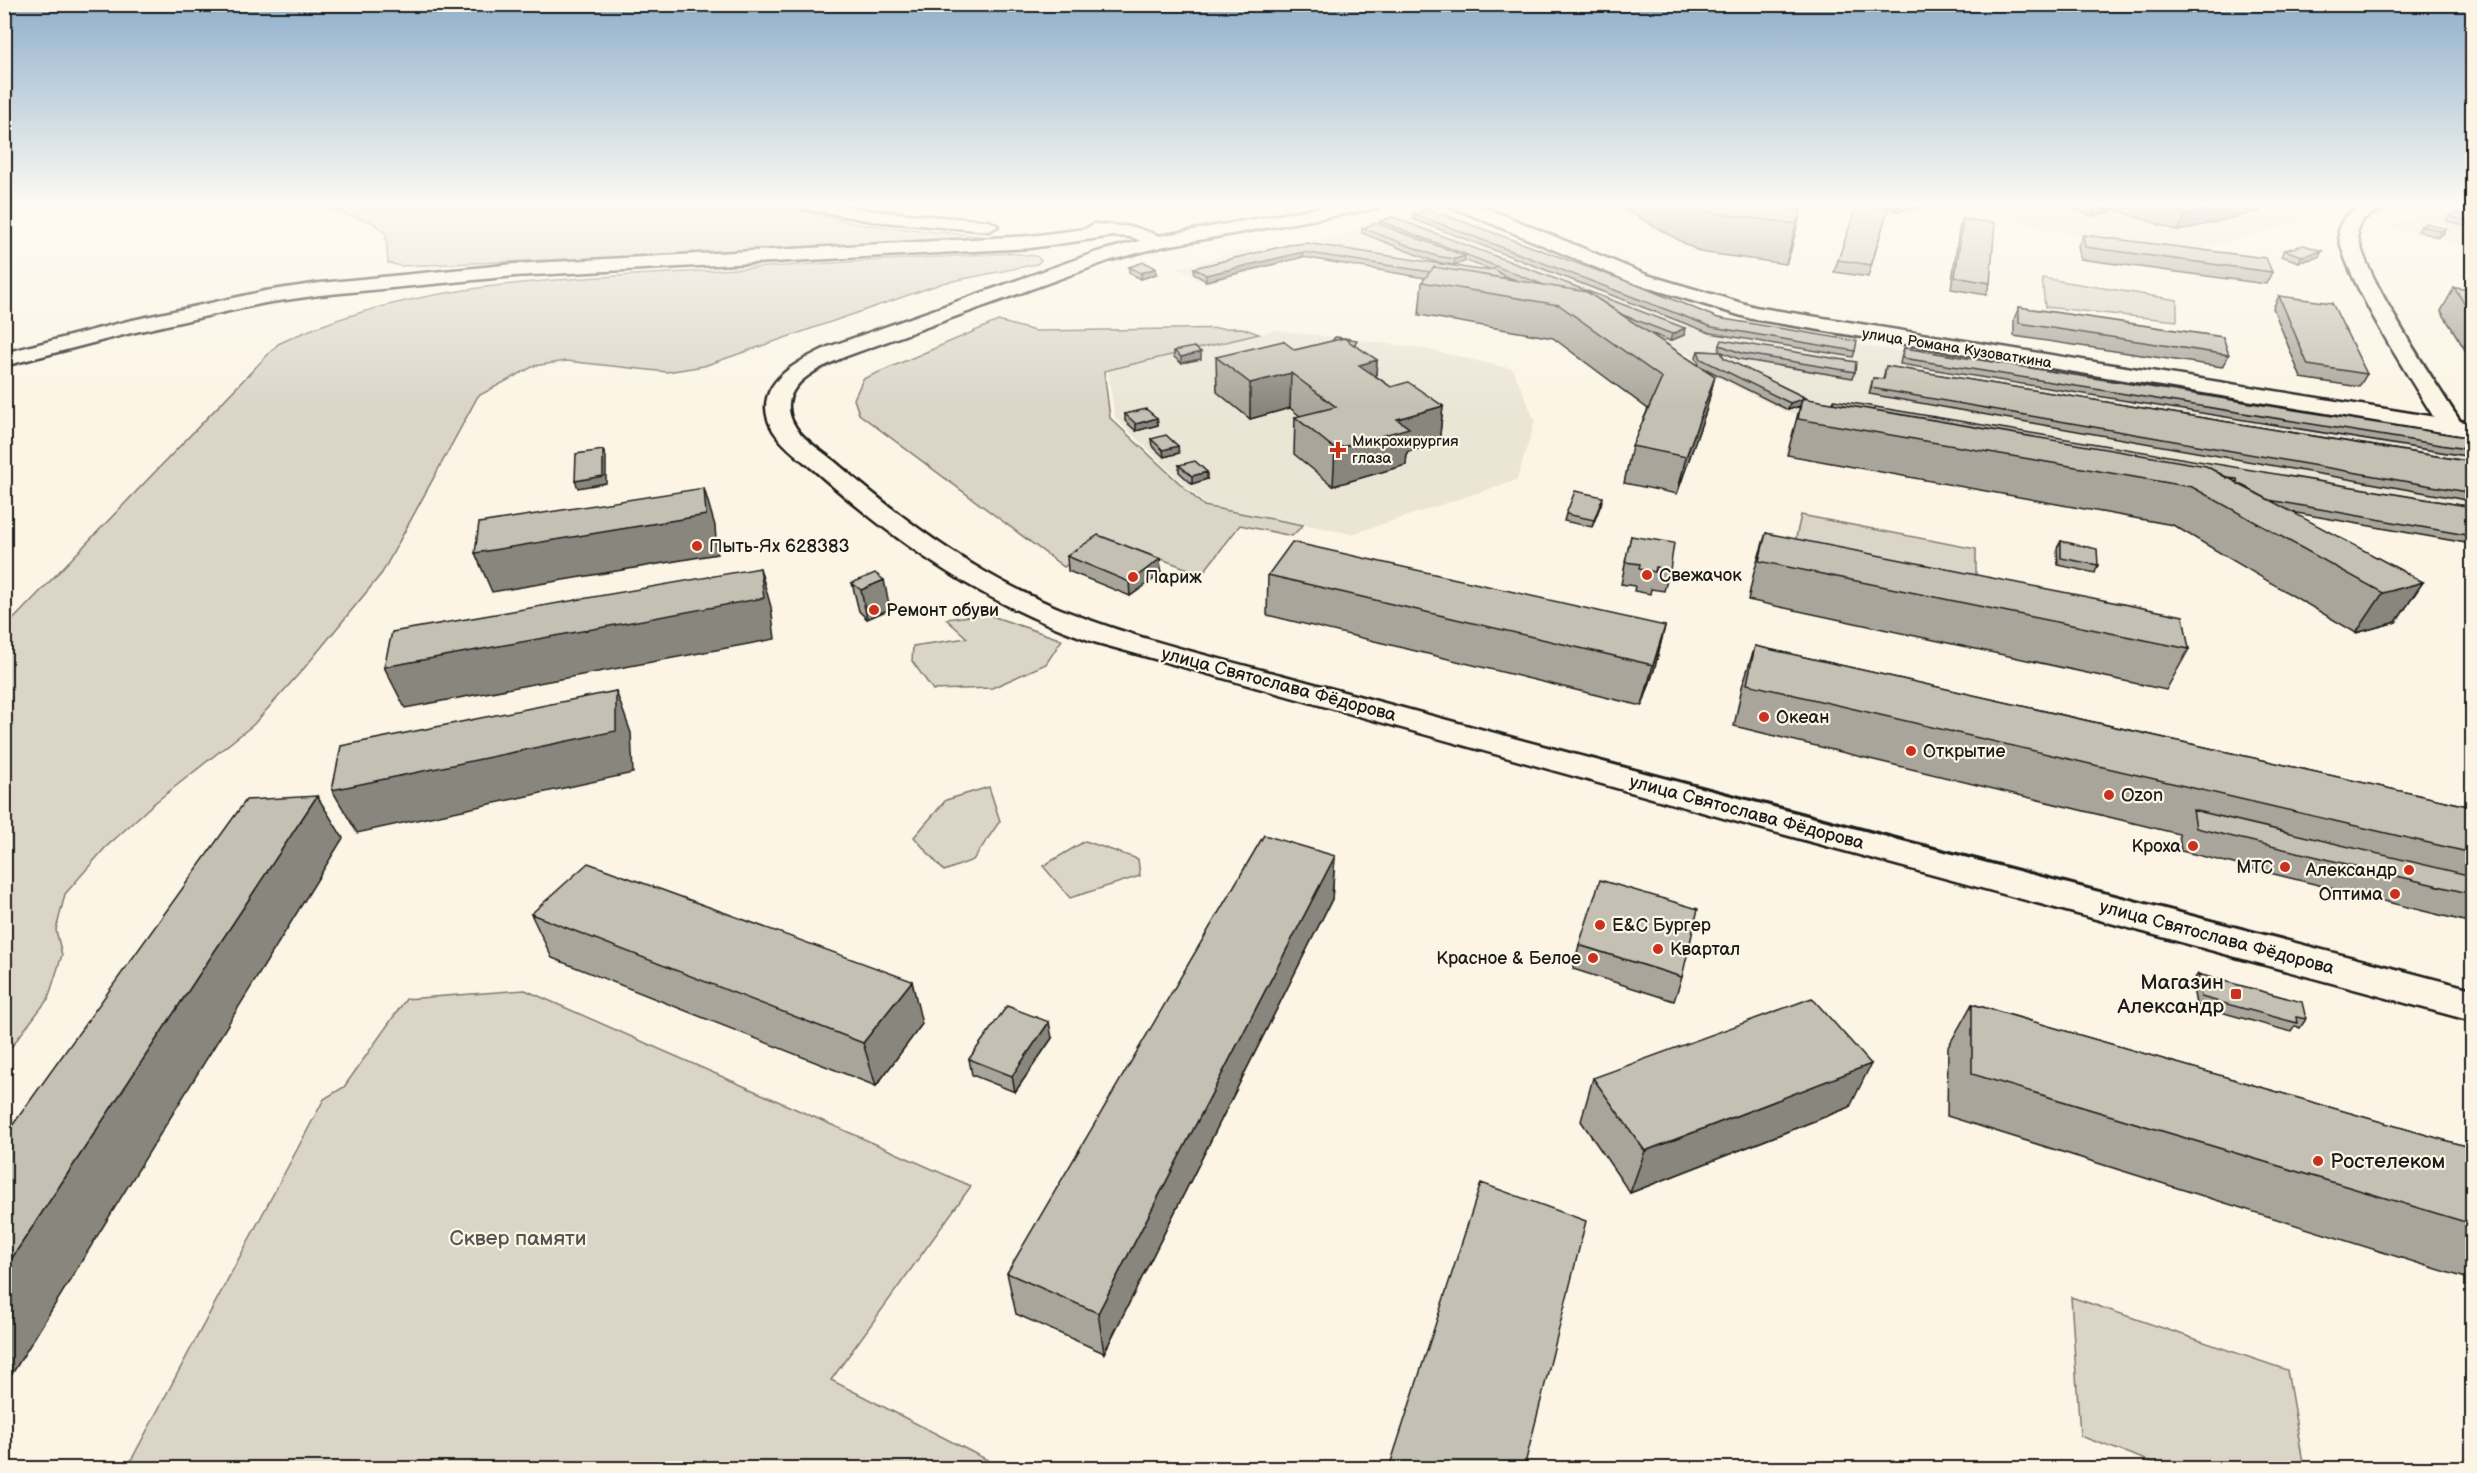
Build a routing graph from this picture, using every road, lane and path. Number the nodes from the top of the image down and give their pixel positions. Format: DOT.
graph roads {
  1 [pos="497,272"];
  2 [pos="1057,272"];
  3 [pos="1623,272"];
  4 [pos="2361,272"];
  5 [pos="4,360"];
  6 [pos="2462,428"];
  7 [pos="2472,1005"];
  1 -- 5 [label="street"];
  2 -- 7 [label="street, улица Святослава Фёдорова"];
  3 -- 6 [label="street, улица Романа Кузоваткина"];
  4 -- 6 [label="street"];
}
